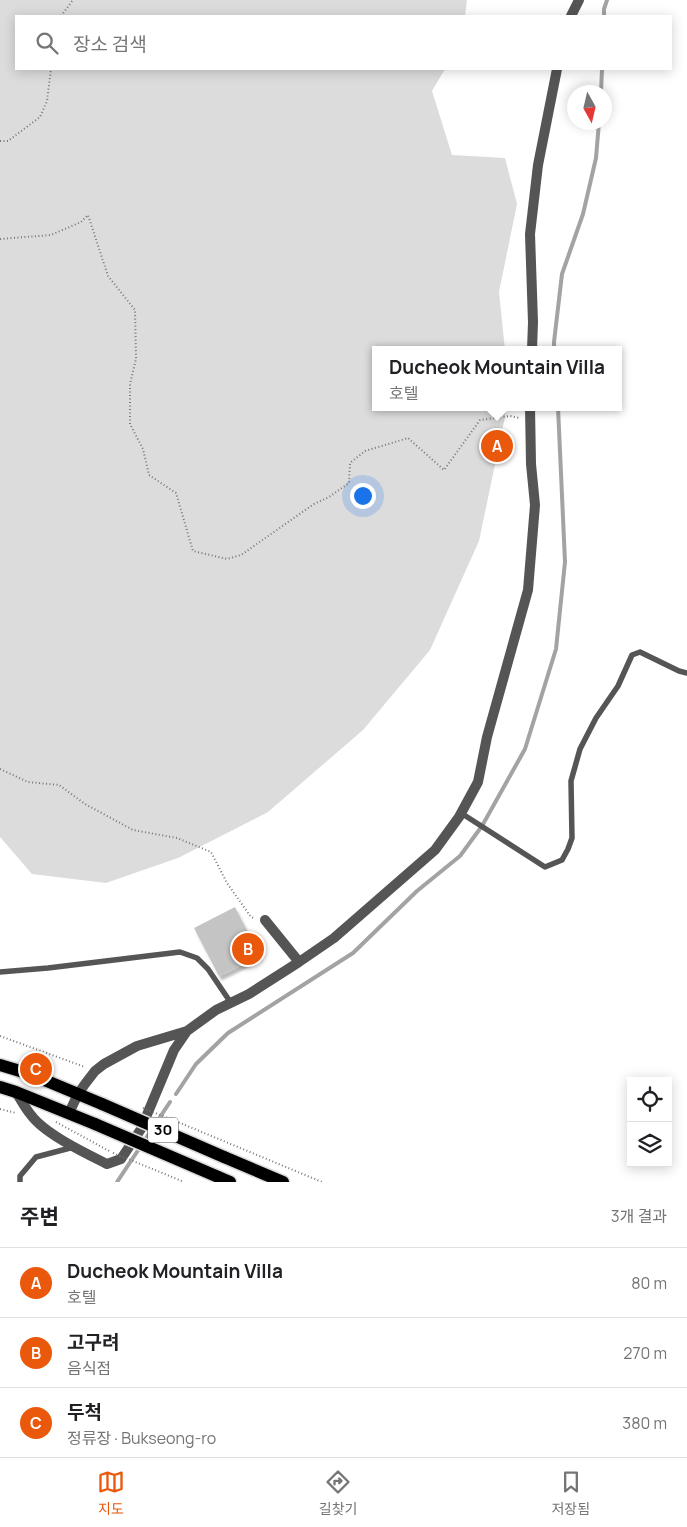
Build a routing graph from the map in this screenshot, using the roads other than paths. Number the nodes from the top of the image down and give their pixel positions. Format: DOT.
graph roads {
  1 [pos="579,0"];
  2 [pos="572,15"];
  3 [pos="557,70"];
  4 [pos="532,346"];
  5 [pos="530,411"];
  6 [pos="687,673"];
  7 [pos="465,815"];
  8 [pos="265,920"];
  9 [pos="299,962"];
  10 [pos="0,972"];
  11 [pos="231,1003"];
  12 [pos="187,1031"];
  13 [pos="0,1064"];
  14 [pos="0,1087"];
  15 [pos="16,1092"];
  16 [pos="78,1094"];
  17 [pos="69,1113"];
  18 [pos="74,1147"];
  19 [pos="20,1182"];
  20 [pos="230,1182"];
  21 [pos="283,1182"];
  1 -- 2 [label="street"];
  3 -- 4 [label="street"];
  5 -- 7 [label="street"];
  6 -- 7 [label="lane"];
  7 -- 9 [label="street"];
  8 -- 9 [label="street"];
  9 -- 11 [label="street"];
  10 -- 11 [label="lane"];
  11 -- 12 [label="street"];
  12 -- 16 [label="street"];
  12 -- 18 [label="street"];
  13 -- 16 [label="main road, 30"];
  14 -- 15 [label="main road, 30"];
  15 -- 17 [label="main road, 30"];
  15 -- 18 [label="street"];
  16 -- 17 [label="street"];
  16 -- 21 [label="main road, 30, bridge"];
  17 -- 20 [label="main road, 30, bridge"];
  18 -- 19 [label="lane"];
}
